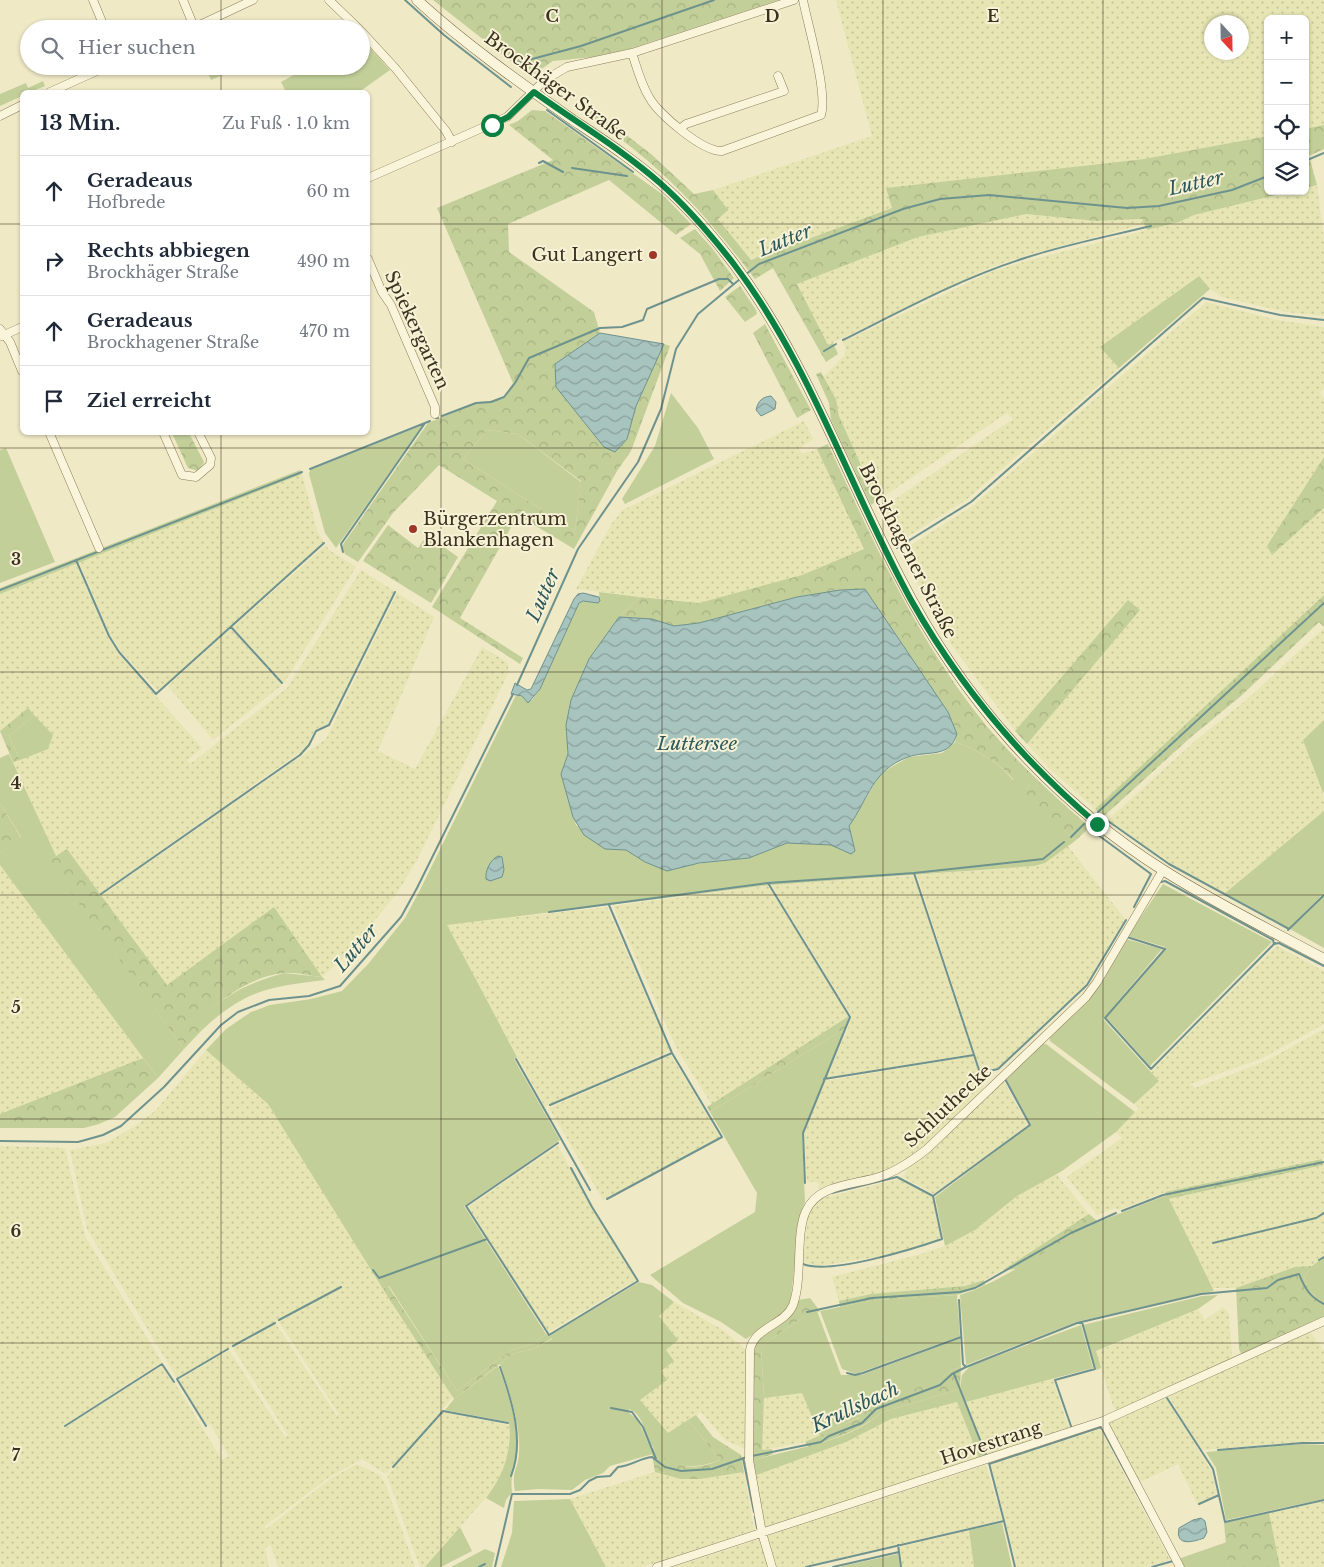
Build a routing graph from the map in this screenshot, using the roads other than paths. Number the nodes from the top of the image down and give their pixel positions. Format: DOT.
graph roads {
  1 [pos="93,0"];
  2 [pos="183,0"];
  3 [pos="254,0"];
  4 [pos="329,0"];
  5 [pos="417,0"];
  6 [pos="794,0"];
  7 [pos="803,0"];
  8 [pos="101,20"];
  9 [pos="189,20"];
  10 [pos="210,20"];
  11 [pos="350,20"];
  12 [pos="370,41"];
  13 [pos="632,53"];
  14 [pos="88,75"];
  15 [pos="778,76"];
  16 [pos="54,90"];
  17 [pos="534,92"];
  18 [pos="20,106"];
  19 [pos="0,116"];
  20 [pos="681,128"];
  21 [pos="452,142"];
  22 [pos="370,177"];
  23 [pos="370,264"];
  24 [pos="20,328"];
  25 [pos="1,334"];
  26 [pos="20,365"];
  27 [pos="435,414"];
  28 [pos="50,435"];
  29 [pos="164,435"];
  30 [pos="200,435"];
  31 [pos="838,450"];
  32 [pos="99,548"];
  33 [pos="1163,870"];
  34 [pos="1324,959"];
  35 [pos="1324,1321"];
  36 [pos="1103,1422"];
  37 [pos="762,1533"];
  38 [pos="657,1567"];
  39 [pos="772,1567"];
  40 [pos="1180,1567"];
  1 -- 8 [label="street"];
  2 -- 9 [label="street"];
  3 -- 10 [label="street"];
  4 -- 11 [label="street"];
  5 -- 17 [label="main road, Brockhäger Straße"];
  6 -- 13 [label="street"];
  7 -- 20 [label="street"];
  12 -- 21 [label="street"];
  13 -- 17 [label="street"];
  13 -- 20 [label="street"];
  14 -- 16 [label="street"];
  15 -- 20 [label="street"];
  17 -- 21 [label="street"];
  17 -- 31 [label="main road, Brockhäger Straße"];
  18 -- 19 [label="street"];
  21 -- 22 [label="street"];
  23 -- 27 [label="street, Spiekergarten"];
  24 -- 25 [label="street"];
  25 -- 26 [label="street"];
  28 -- 32 [label="street"];
  29 -- 30 [label="street"];
  31 -- 33 [label="main road, Brockhagener Straße"];
  33 -- 34 [label="main road, Brockhagener Straße"];
  33 -- 37 [label="street, Schluthecke"];
  35 -- 36 [label="street, Hovestrang"];
  36 -- 37 [label="street, Hovestrang"];
  36 -- 40 [label="street"];
  37 -- 38 [label="street, Hovestrang"];
  37 -- 39 [label="street, Schluthecke"];
}
